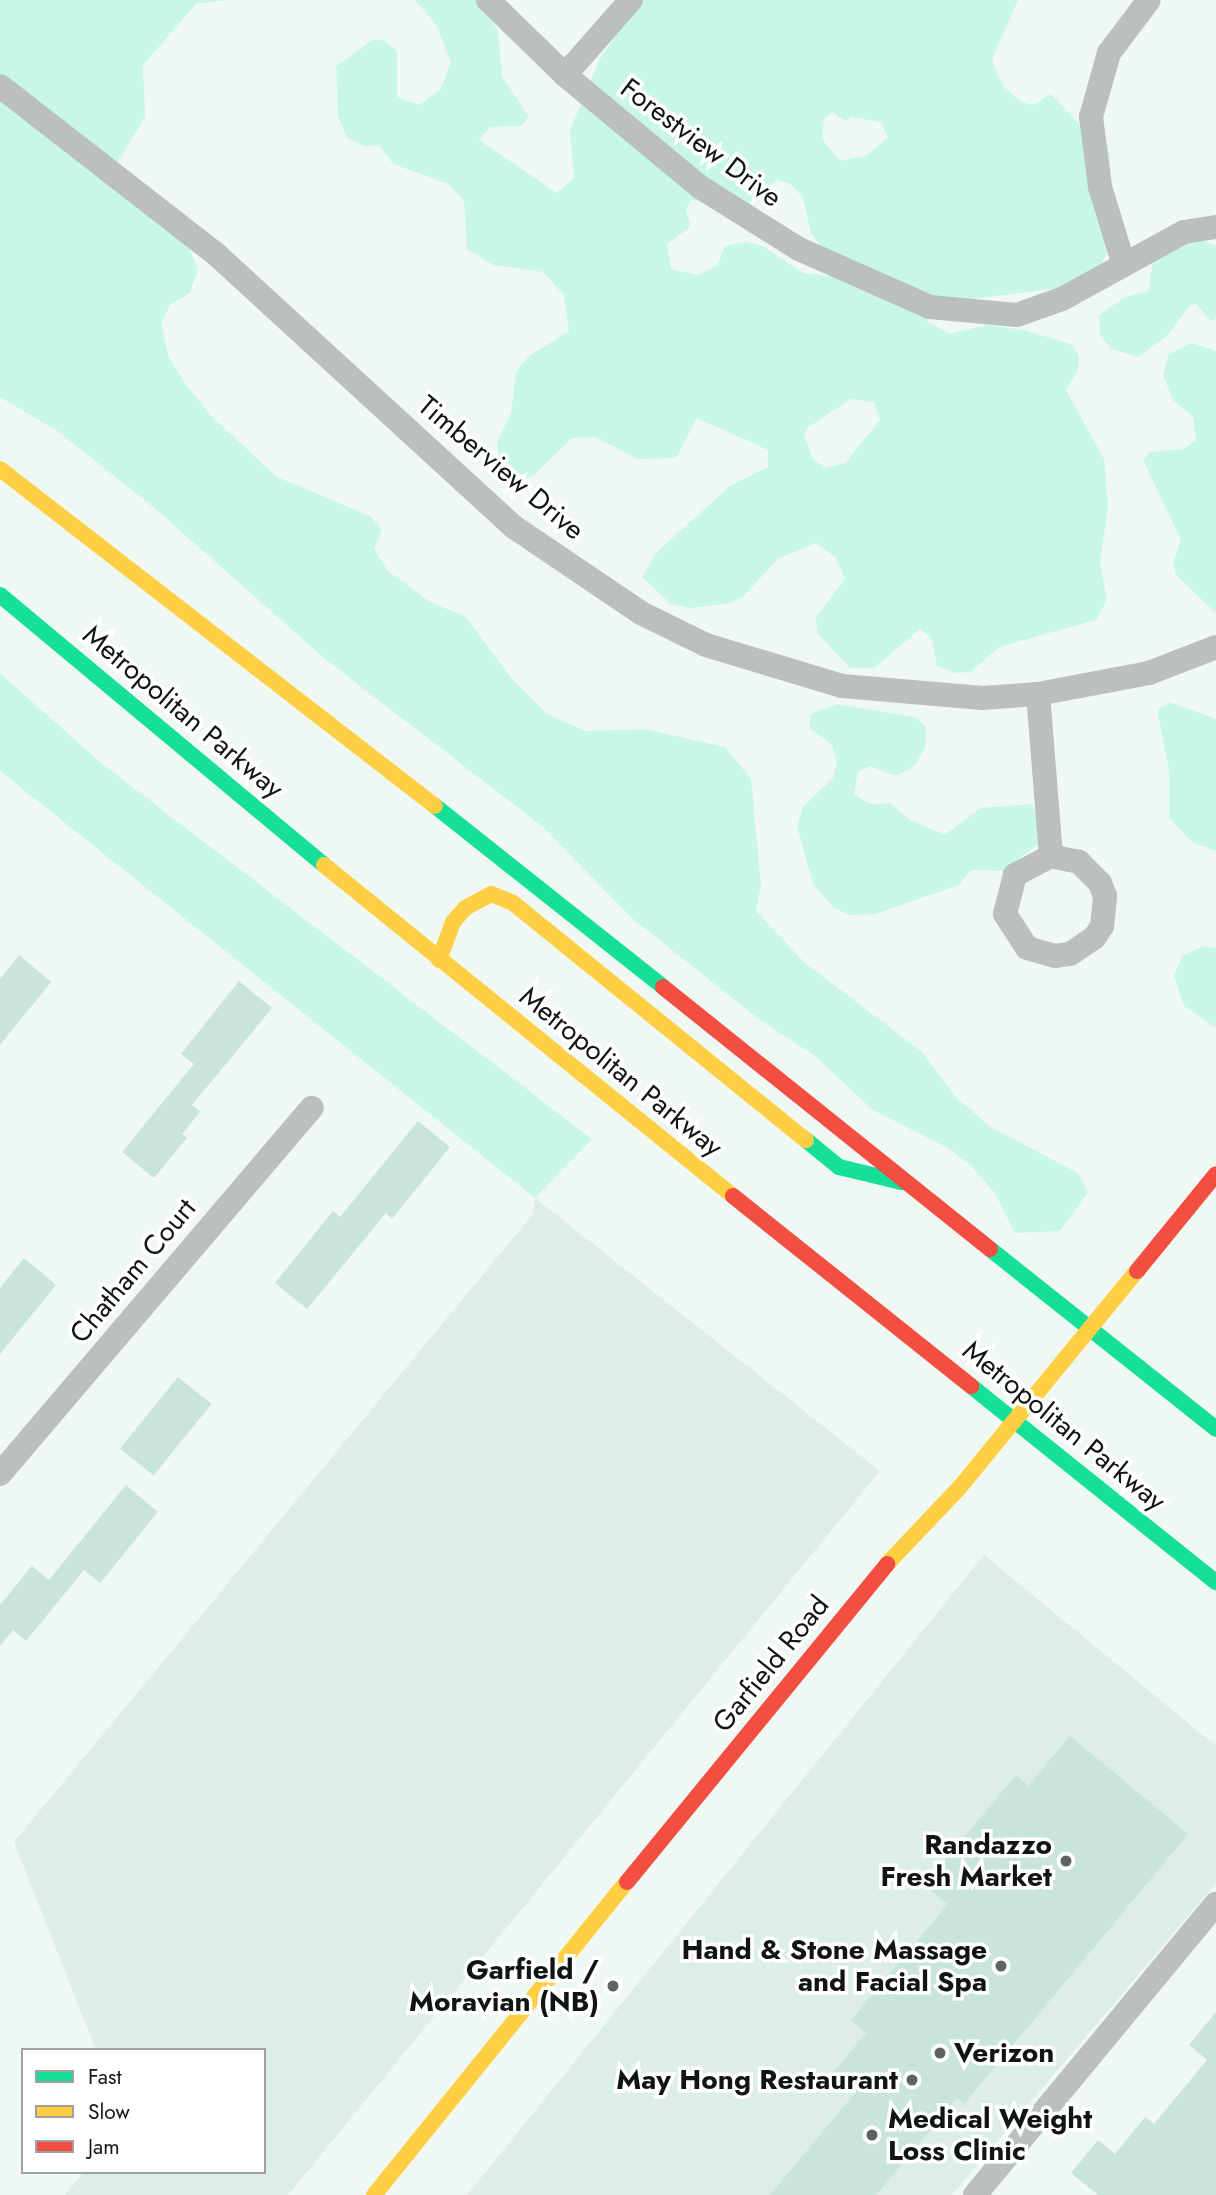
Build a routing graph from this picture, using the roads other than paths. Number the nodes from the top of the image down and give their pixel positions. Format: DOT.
graph roads {
  1 [pos="488,0"];
  2 [pos="631,0"];
  3 [pos="1149,0"];
  4 [pos="565,75"];
  5 [pos="0,86"];
  6 [pos="1216,227"];
  7 [pos="1123,262"];
  8 [pos="0,469"];
  9 [pos="0,595"];
  10 [pos="1216,647"];
  11 [pos="1038,694"];
  12 [pos="1051,856"];
  13 [pos="439,960"];
  14 [pos="312,1108"];
  15 [pos="1216,1174"];
  16 [pos="913,1185"];
  17 [pos="1091,1330"];
  18 [pos="1014,1420"];
  19 [pos="1216,1429"];
  20 [pos="0,1474"];
  21 [pos="1216,1582"];
  22 [pos="1216,1904"];
  23 [pos="374,2195"];
  24 [pos="975,2195"];
  1 -- 4 [label="street, Forestview Drive"];
  2 -- 4 [label="street"];
  3 -- 7 [label="street"];
  4 -- 7 [label="street, Forestview Drive"];
  5 -- 11 [label="street, Timberview Drive"];
  6 -- 7 [label="street, Forestview Drive"];
  8 -- 16 [label="main road"];
  9 -- 13 [label="main road, Metropolitan Parkway"];
  10 -- 11 [label="street, Timberview Drive"];
  11 -- 12 [label="street"];
  12 -- 12 [label="street"];
  13 -- 16 [label="main road"];
  13 -- 18 [label="main road, Metropolitan Parkway"];
  14 -- 20 [label="street, Chatham Court"];
  15 -- 17 [label="main road, Garfield Road"];
  16 -- 17 [label="main road"];
  17 -- 18 [label="main road, Garfield Road"];
  17 -- 19 [label="main road"];
  18 -- 21 [label="main road, Metropolitan Parkway"];
  18 -- 23 [label="main road, Garfield Road"];
  22 -- 24 [label="street"];
}
